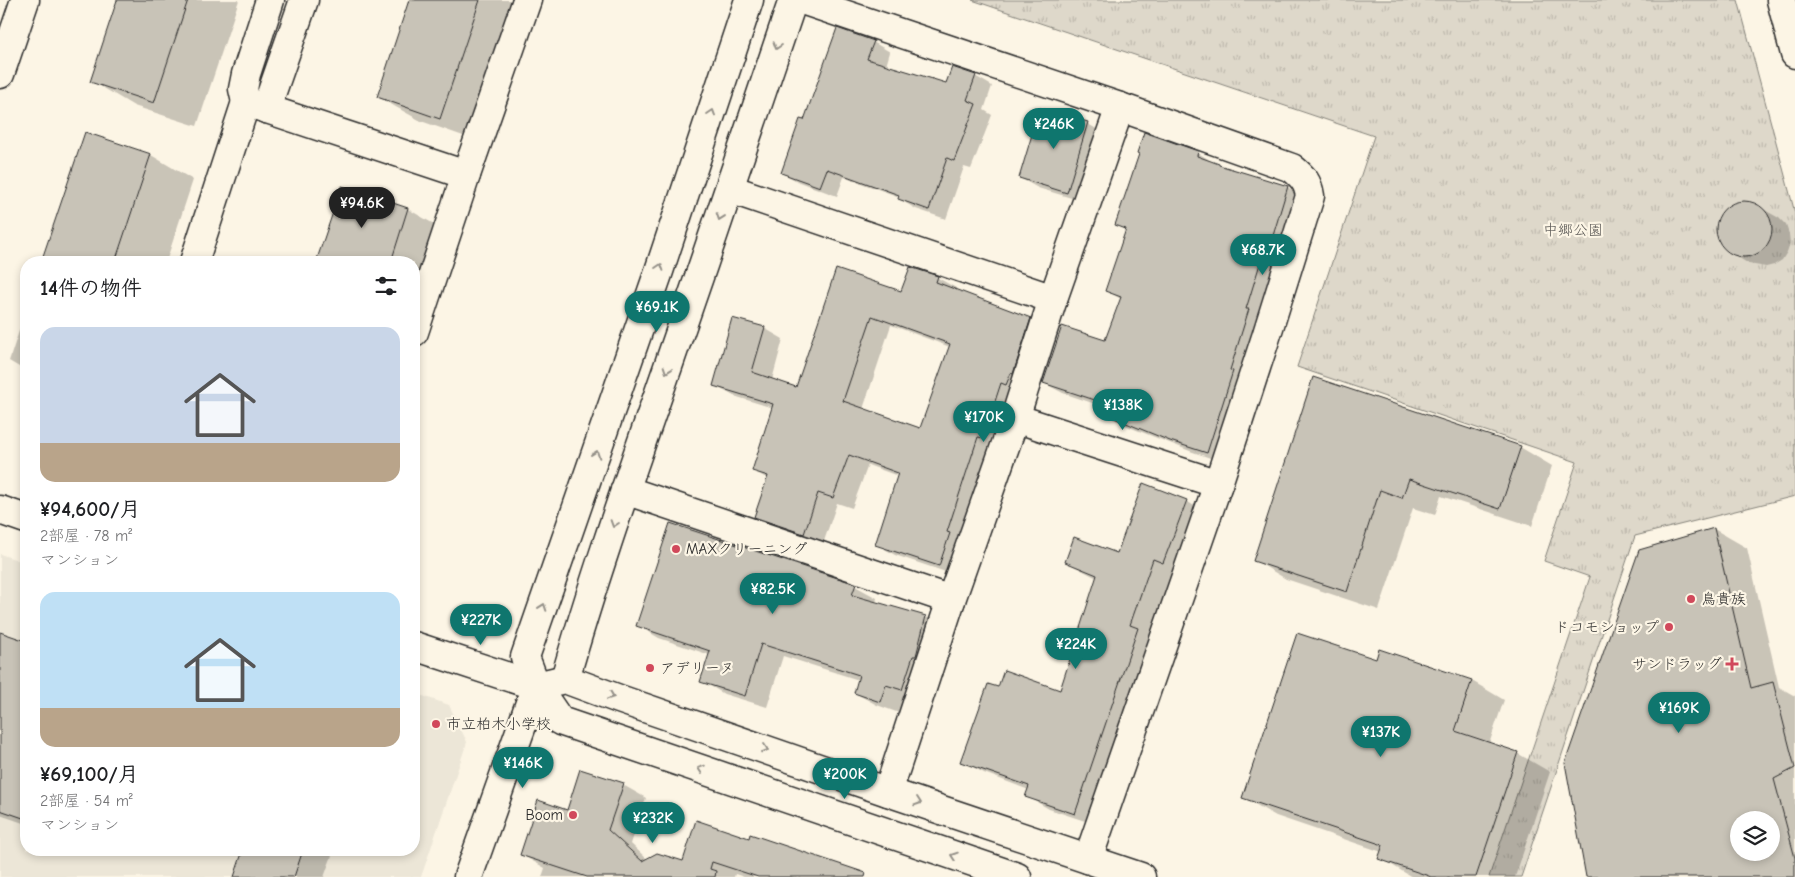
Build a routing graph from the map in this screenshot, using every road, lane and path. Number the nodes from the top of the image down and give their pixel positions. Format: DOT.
graph roads {
  1 [pos="25,0"];
  2 [pos="270,0"];
  3 [pos="304,0"];
  4 [pos="527,0"];
  5 [pos="749,0"];
  6 [pos="792,0"];
  7 [pos="802,0"];
  8 [pos="1781,0"];
  9 [pos="1795,54"];
  10 [pos="0,74"];
  11 [pos="256,105"];
  12 [pos="1120,107"];
  13 [pos="466,175"];
  14 [pos="730,189"];
  15 [pos="196,256"];
  16 [pos="1052,299"];
  17 [pos="420,314"];
  18 [pos="1016,418"];
  19 [pos="1218,484"];
  20 [pos="625,490"];
  21 [pos="0,510"];
  22 [pos="20,517"];
  23 [pos="951,600"];
  24 [pos="420,648"];
  25 [pos="565,679"];
  26 [pos="536,686"];
  27 [pos="888,792"];
  28 [pos="1088,860"];
  29 [pos="468,877"];
  30 [pos="1017,877"];
  31 [pos="1141,877"];
  1 -- 10 [label="street"];
  2 -- 11 [label="street"];
  3 -- 11 [label="street"];
  4 -- 13 [label="street"];
  26 -- 5 [label="street, one-way"];
  6 -- 14 [label="street, one-way"];
  7 -- 12 [label="street"];
  8 -- 9 [label="street"];
  11 -- 13 [label="street"];
  11 -- 15 [label="street"];
  12 -- 16 [label="street"];
  12 -- 19 [label="street"];
  13 -- 17 [label="street"];
  14 -- 16 [label="street"];
  14 -- 20 [label="street, one-way"];
  16 -- 18 [label="street"];
  18 -- 19 [label="street"];
  18 -- 23 [label="street"];
  19 -- 28 [label="street"];
  20 -- 23 [label="street"];
  20 -- 25 [label="street, one-way"];
  21 -- 22 [label="street"];
  23 -- 27 [label="street"];
  24 -- 26 [label="street"];
  25 -- 26 [label="street"];
  25 -- 27 [label="street, one-way"];
  26 -- 29 [label="street"];
  30 -- 26 [label="street, one-way"];
  27 -- 28 [label="street, one-way"];
  28 -- 31 [label="street"];
}
